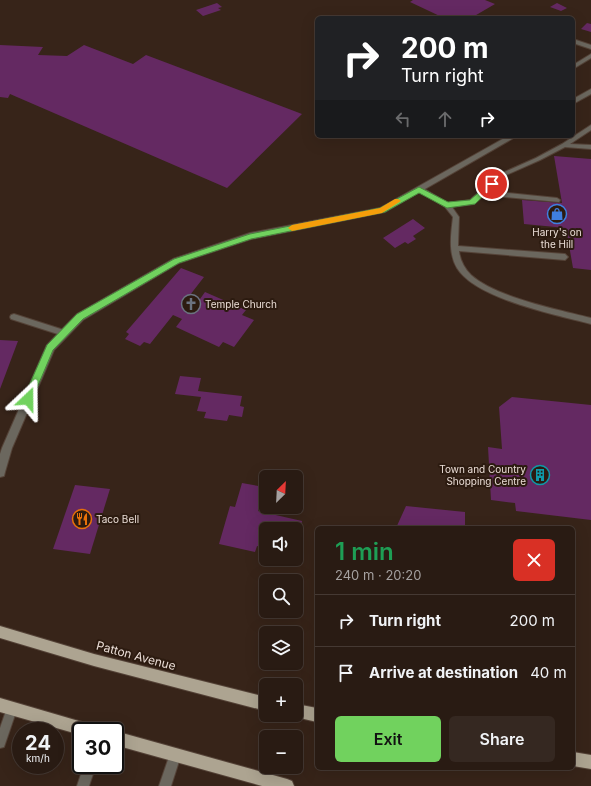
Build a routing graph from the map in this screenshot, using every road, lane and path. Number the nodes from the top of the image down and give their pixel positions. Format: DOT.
graph roads {
  1 [pos="575,42"];
  2 [pos="591,47"];
  3 [pos="591,56"];
  4 [pos="575,66"];
  5 [pos="591,91"];
  6 [pos="575,101"];
  7 [pos="591,127"];
  8 [pos="508,138"];
  9 [pos="574,138"];
  10 [pos="575,138"];
  11 [pos="564,145"];
  12 [pos="591,147"];
  13 [pos="419,189"];
  14 [pos="482,193"];
  15 [pos="557,200"];
  16 [pos="447,205"];
  17 [pos="454,248"];
  18 [pos="565,257"];
  19 [pos="14,317"];
  20 [pos="591,321"];
  21 [pos="64,333"];
  22 [pos="0,472"];
  23 [pos="0,632"];
  24 [pos="259,702"];
  25 [pos="6,707"];
  26 [pos="303,712"];
  27 [pos="315,715"];
  28 [pos="72,726"];
  29 [pos="124,741"];
  30 [pos="0,743"];
  31 [pos="175,755"];
  32 [pos="575,759"];
  33 [pos="591,762"];
  34 [pos="87,774"];
  35 [pos="257,782"];
  36 [pos="83,786"];
  37 [pos="165,786"];
  38 [pos="286,786"];
  1 -- 2 [label="lane"];
  3 -- 4 [label="lane"];
  5 -- 6 [label="street"];
  7 -- 10 [label="lane"];
  8 -- 13 [label="street"];
  9 -- 11 [label="lane"];
  11 -- 12 [label="lane"];
  11 -- 14 [label="lane"];
  13 -- 16 [label="lane"];
  13 -- 21 [label="street"];
  14 -- 15 [label="lane"];
  14 -- 16 [label="lane"];
  16 -- 17 [label="lane"];
  17 -- 18 [label="lane"];
  17 -- 20 [label="lane"];
  19 -- 21 [label="lane"];
  21 -- 22 [label="street"];
  23 -- 24 [label="main road, Patton Avenue"];
  25 -- 28 [label="main road"];
  25 -- 30 [label="lane"];
  26 -- 27 [label="main road"];
  29 -- 31 [label="main road"];
  31 -- 35 [label="main road"];
  31 -- 37 [label="lane"];
  32 -- 33 [label="main road"];
  34 -- 36 [label="lane"];
  35 -- 38 [label="main road"];
}
